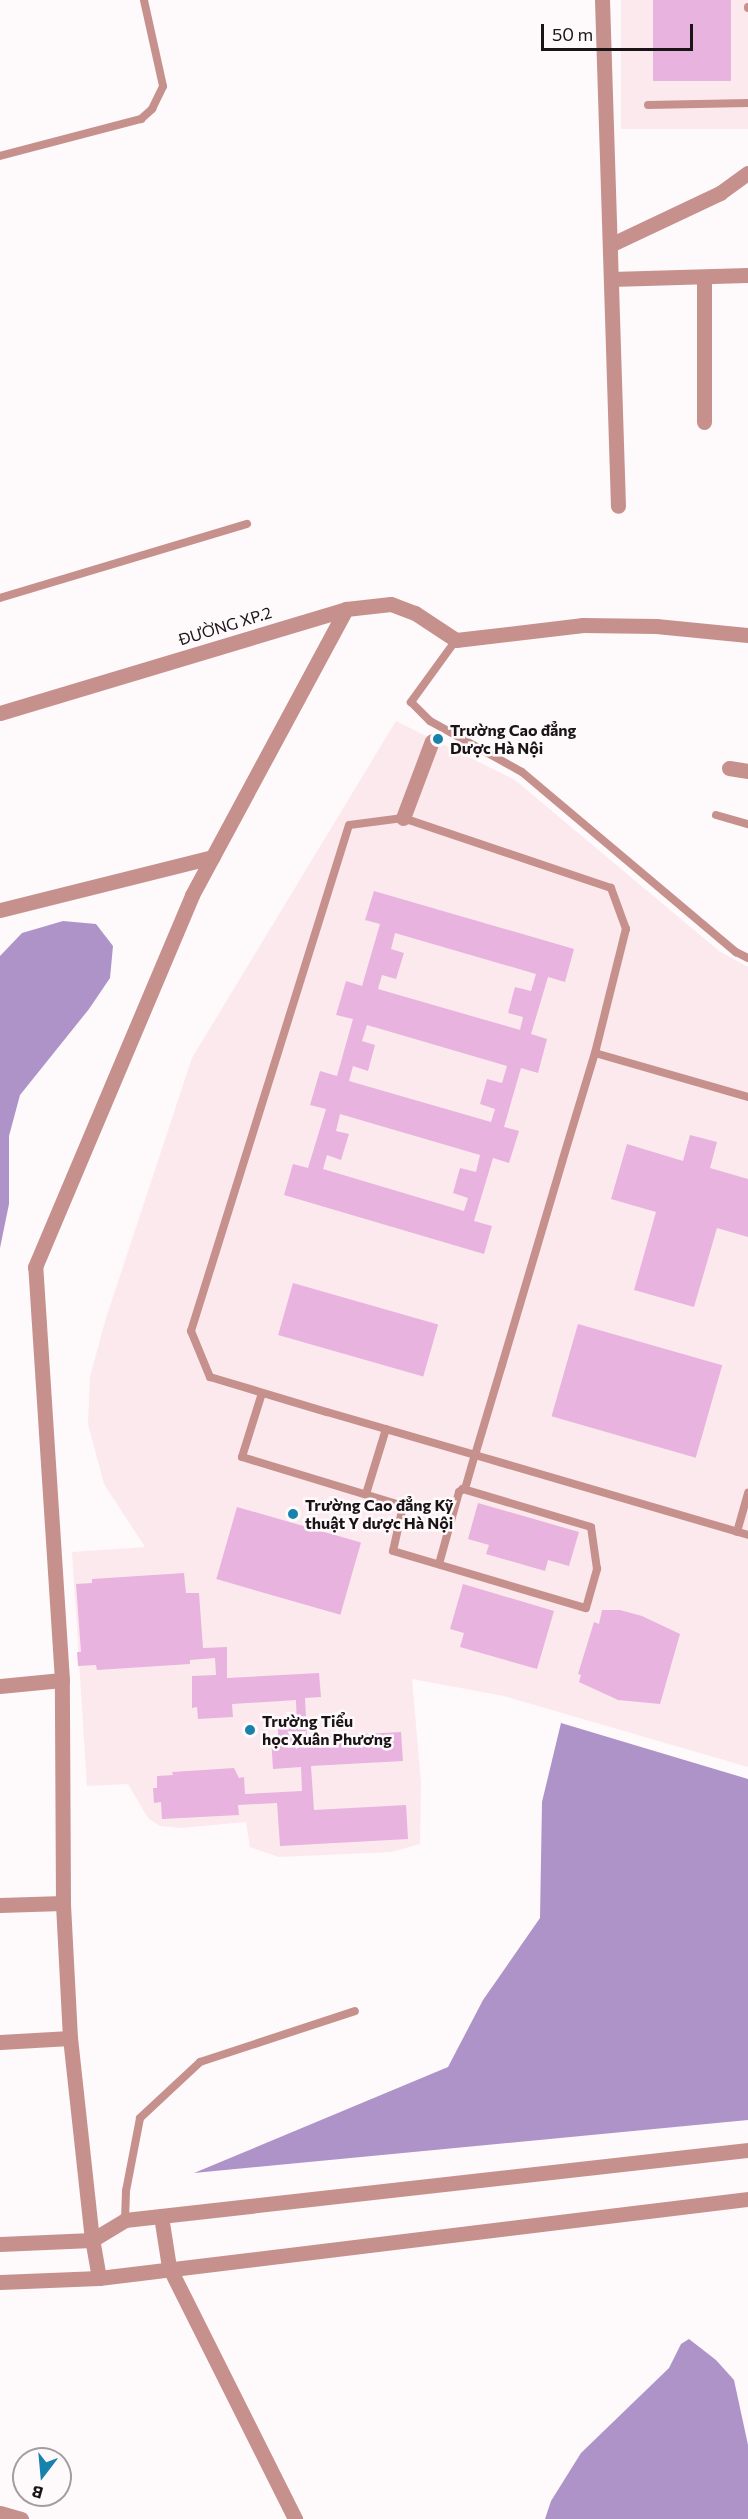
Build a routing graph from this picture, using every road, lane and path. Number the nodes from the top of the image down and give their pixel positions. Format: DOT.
graph roads {
  1 [pos="144,0"];
  2 [pos="602,0"];
  3 [pos="748,103"];
  4 [pos="648,105"];
  5 [pos="0,156"];
  6 [pos="748,173"];
  7 [pos="730,186"];
  8 [pos="748,186"];
  9 [pos="610,245"];
  10 [pos="748,275"];
  11 [pos="705,277"];
  12 [pos="610,279"];
  13 [pos="704,422"];
  14 [pos="618,506"];
  15 [pos="247,524"];
  16 [pos="0,598"];
  17 [pos="346,609"];
  18 [pos="748,635"];
  19 [pos="456,640"];
  20 [pos="0,712"];
  21 [pos="437,726"];
  22 [pos="432,741"];
  23 [pos="729,768"];
  24 [pos="748,771"];
  25 [pos="716,814"];
  26 [pos="403,818"];
  27 [pos="748,824"];
  28 [pos="213,857"];
  29 [pos="0,910"];
  30 [pos="748,958"];
  31 [pos="596,1053"];
  32 [pos="748,1097"];
  33 [pos="262,1393"];
  34 [pos="386,1429"];
  35 [pos="475,1455"];
  36 [pos="465,1490"];
  37 [pos="366,1494"];
  38 [pos="748,1494"];
  39 [pos="737,1532"];
  40 [pos="748,1535"];
  41 [pos="438,1564"];
  42 [pos="62,1680"];
  43 [pos="0,1686"];
  44 [pos="63,1903"];
  45 [pos="0,1905"];
  46 [pos="355,2011"];
  47 [pos="70,2038"];
  48 [pos="0,2042"];
  49 [pos="748,2150"];
  50 [pos="748,2199"];
  51 [pos="161,2216"];
  52 [pos="125,2220"];
  53 [pos="92,2240"];
  54 [pos="0,2244"];
  55 [pos="169,2267"];
  56 [pos="99,2278"];
  57 [pos="0,2282"];
  58 [pos="0,2513"];
  59 [pos="21,2519"];
  60 [pos="295,2519"];
  1 -- 5 [label="lane"];
  2 -- 9 [label="street"];
  3 -- 4 [label="lane"];
  6 -- 7 [label="street"];
  7 -- 8 [label="street"];
  7 -- 9 [label="street"];
  9 -- 12 [label="street"];
  10 -- 11 [label="street"];
  11 -- 12 [label="street"];
  11 -- 13 [label="street"];
  12 -- 14 [label="street"];
  15 -- 16 [label="lane"];
  17 -- 19 [label="street, ĐƯỜNG XP.2"];
  17 -- 20 [label="street, ĐƯỜNG XP.2"];
  17 -- 28 [label="street"];
  18 -- 19 [label="street"];
  19 -- 21 [label="lane"];
  21 -- 22 [label="lane"];
  21 -- 30 [label="lane"];
  22 -- 26 [label="street"];
  23 -- 24 [label="street"];
  25 -- 27 [label="lane"];
  26 -- 31 [label="lane"];
  26 -- 33 [label="lane"];
  28 -- 29 [label="street"];
  28 -- 42 [label="street"];
  31 -- 32 [label="lane"];
  31 -- 35 [label="lane"];
  33 -- 34 [label="lane"];
  33 -- 37 [label="lane"];
  34 -- 35 [label="lane"];
  34 -- 37 [label="lane"];
  35 -- 36 [label="lane"];
  35 -- 39 [label="lane"];
  36 -- 41 [label="lane"];
  36 -- 41 [label="lane"];
  37 -- 41 [label="lane"];
  38 -- 39 [label="lane"];
  39 -- 40 [label="lane"];
  42 -- 43 [label="street"];
  42 -- 44 [label="street"];
  44 -- 45 [label="street"];
  44 -- 47 [label="street"];
  46 -- 52 [label="lane"];
  47 -- 48 [label="street"];
  47 -- 53 [label="street"];
  49 -- 51 [label="street"];
  50 -- 55 [label="street"];
  51 -- 52 [label="street"];
  51 -- 55 [label="street"];
  52 -- 53 [label="street"];
  53 -- 54 [label="street"];
  53 -- 56 [label="street"];
  55 -- 56 [label="street"];
  55 -- 60 [label="street"];
  56 -- 57 [label="street"];
  58 -- 59 [label="street"];
}
